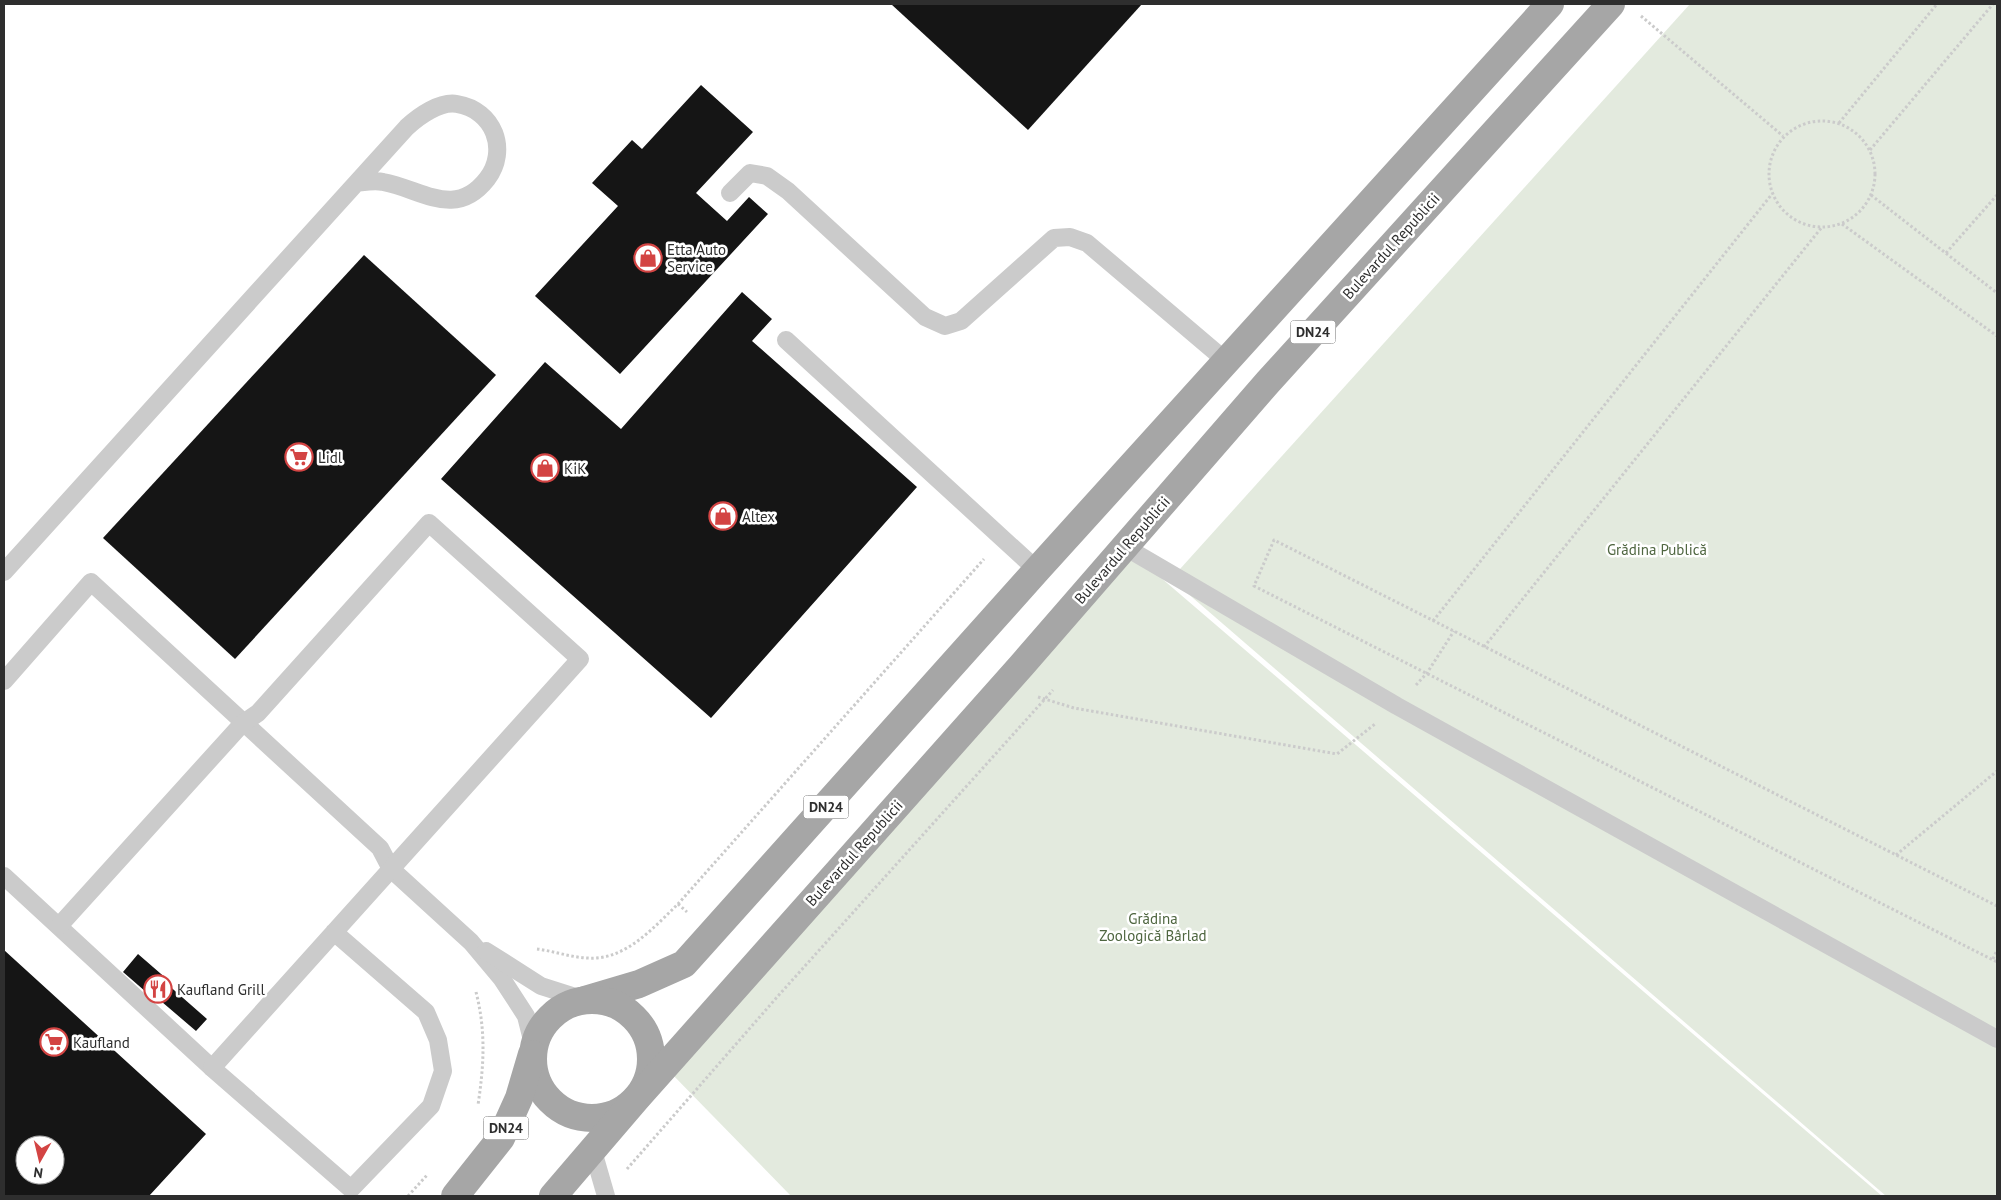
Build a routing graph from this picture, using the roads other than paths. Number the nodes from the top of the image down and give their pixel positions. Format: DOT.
graph roads {
  1 [pos="1550,4"];
  2 [pos="1622,7"];
  3 [pos="357,183"];
  4 [pos="730,193"];
  5 [pos="786,340"];
  6 [pos="1226,361"];
  7 [pos="1124,548"];
  8 [pos="1037,570"];
  9 [pos="4,572"];
  10 [pos="4,681"];
  11 [pos="242,724"];
  12 [pos="391,869"];
  13 [pos="4,876"];
  14 [pos="59,926"];
  15 [pos="334,932"];
  16 [pos="471,942"];
  17 [pos="585,1000"];
  18 [pos="1997,1039"];
  19 [pos="534,1048"];
  20 [pos="212,1068"];
  21 [pos="637,1098"];
  22 [pos="593,1151"];
  23 [pos="606,1195"];
  24 [pos="455,1196"];
  25 [pos="553,1196"];
  1 -- 6 [label="main road, Bulevardul Republicii / DN24"];
  2 -- 7 [label="main road, Bulevardul Republicii / DN24"];
  3 -- 3 [label="lane"];
  3 -- 9 [label="lane"];
  4 -- 6 [label="lane"];
  5 -- 8 [label="lane"];
  6 -- 8 [label="main road, Bulevardul Republicii / DN24"];
  7 -- 18 [label="lane"];
  7 -- 21 [label="main road, Bulevardul Republicii / DN24"];
  8 -- 17 [label="main road, Bulevardul Republicii / DN24"];
  10 -- 11 [label="lane"];
  11 -- 12 [label="lane"];
  11 -- 12 [label="lane"];
  11 -- 14 [label="lane"];
  12 -- 15 [label="lane"];
  12 -- 16 [label="lane"];
  13 -- 14 [label="lane"];
  14 -- 20 [label="lane"];
  15 -- 20 [label="lane"];
  15 -- 20 [label="lane"];
  16 -- 17 [label="lane"];
  16 -- 19 [label="lane"];
  17 -- 19 [label="main road, Bulevardul Republicii / DN24"];
  17 -- 21 [label="main road, Bulevardul Republicii / DN24"];
  19 -- 21 [label="main road, Bulevardul Republicii / DN24"];
  19 -- 24 [label="main road, Bulevardul Republicii / DN24"];
  21 -- 22 [label="main road, Bulevardul Republicii / DN24"];
  22 -- 23 [label="lane"];
  22 -- 25 [label="main road, Bulevardul Republicii / DN24"];
}
